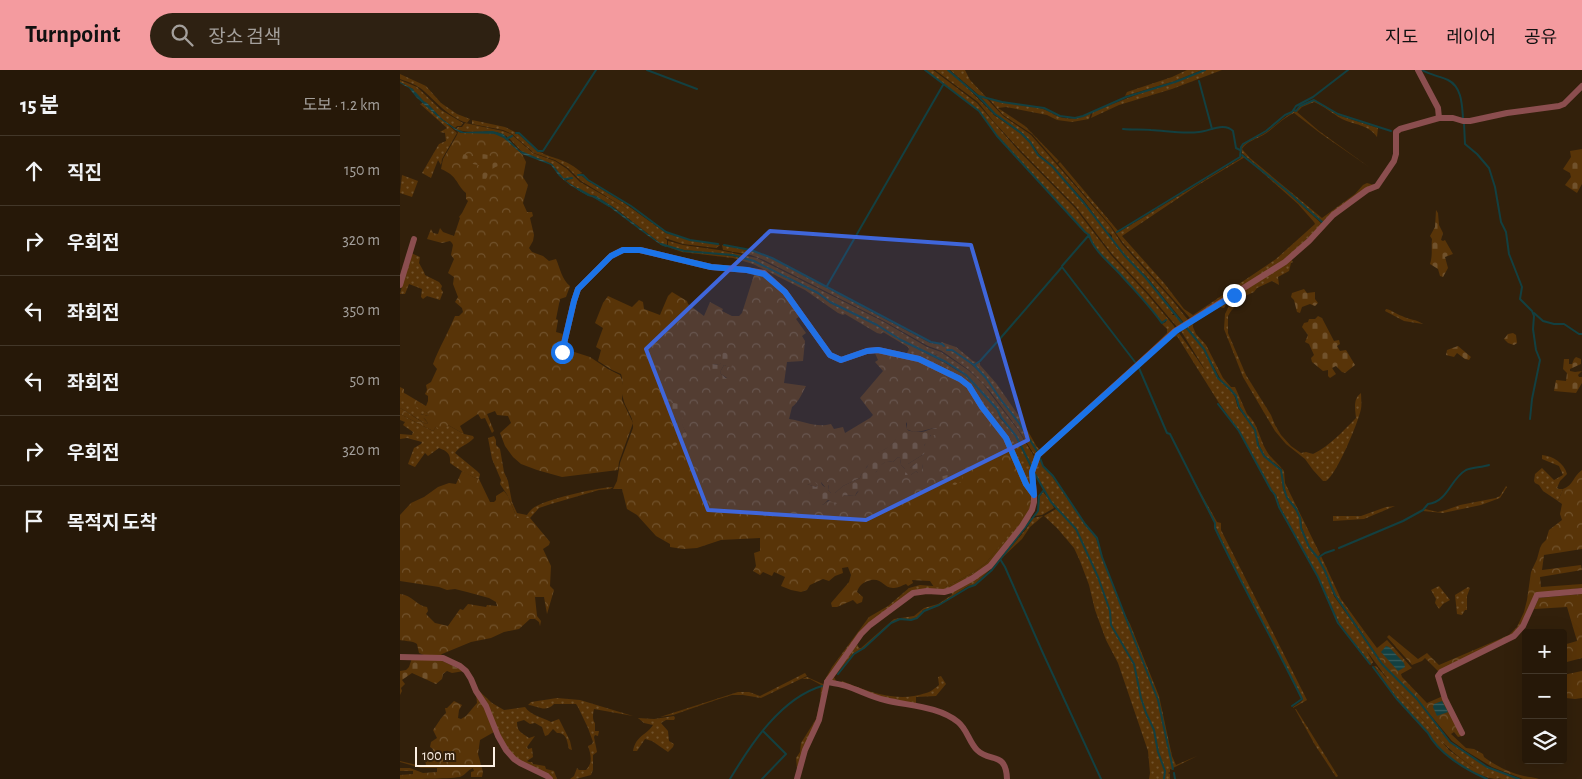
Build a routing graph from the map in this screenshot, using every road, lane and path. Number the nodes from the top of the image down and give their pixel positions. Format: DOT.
graph roads {
  1 [pos="1418,70"];
  2 [pos="1582,86"];
  3 [pos="1440,118"];
  4 [pos="414,238"];
  5 [pos="400,285"];
  6 [pos="562,352"];
  7 [pos="1034,495"];
  8 [pos="1582,591"];
  9 [pos="400,657"];
  10 [pos="827,682"];
  11 [pos="1462,733"];
  12 [pos="550,779"];
  13 [pos="797,779"];
  14 [pos="1007,779"];
  1 -- 3 [label="street"];
  2 -- 3 [label="street"];
  3 -- 7 [label="street"];
  4 -- 5 [label="street"];
  6 -- 7 [label="street"];
  7 -- 10 [label="street"];
  8 -- 11 [label="street"];
  9 -- 12 [label="street"];
  10 -- 13 [label="street"];
  10 -- 14 [label="street"];
}
